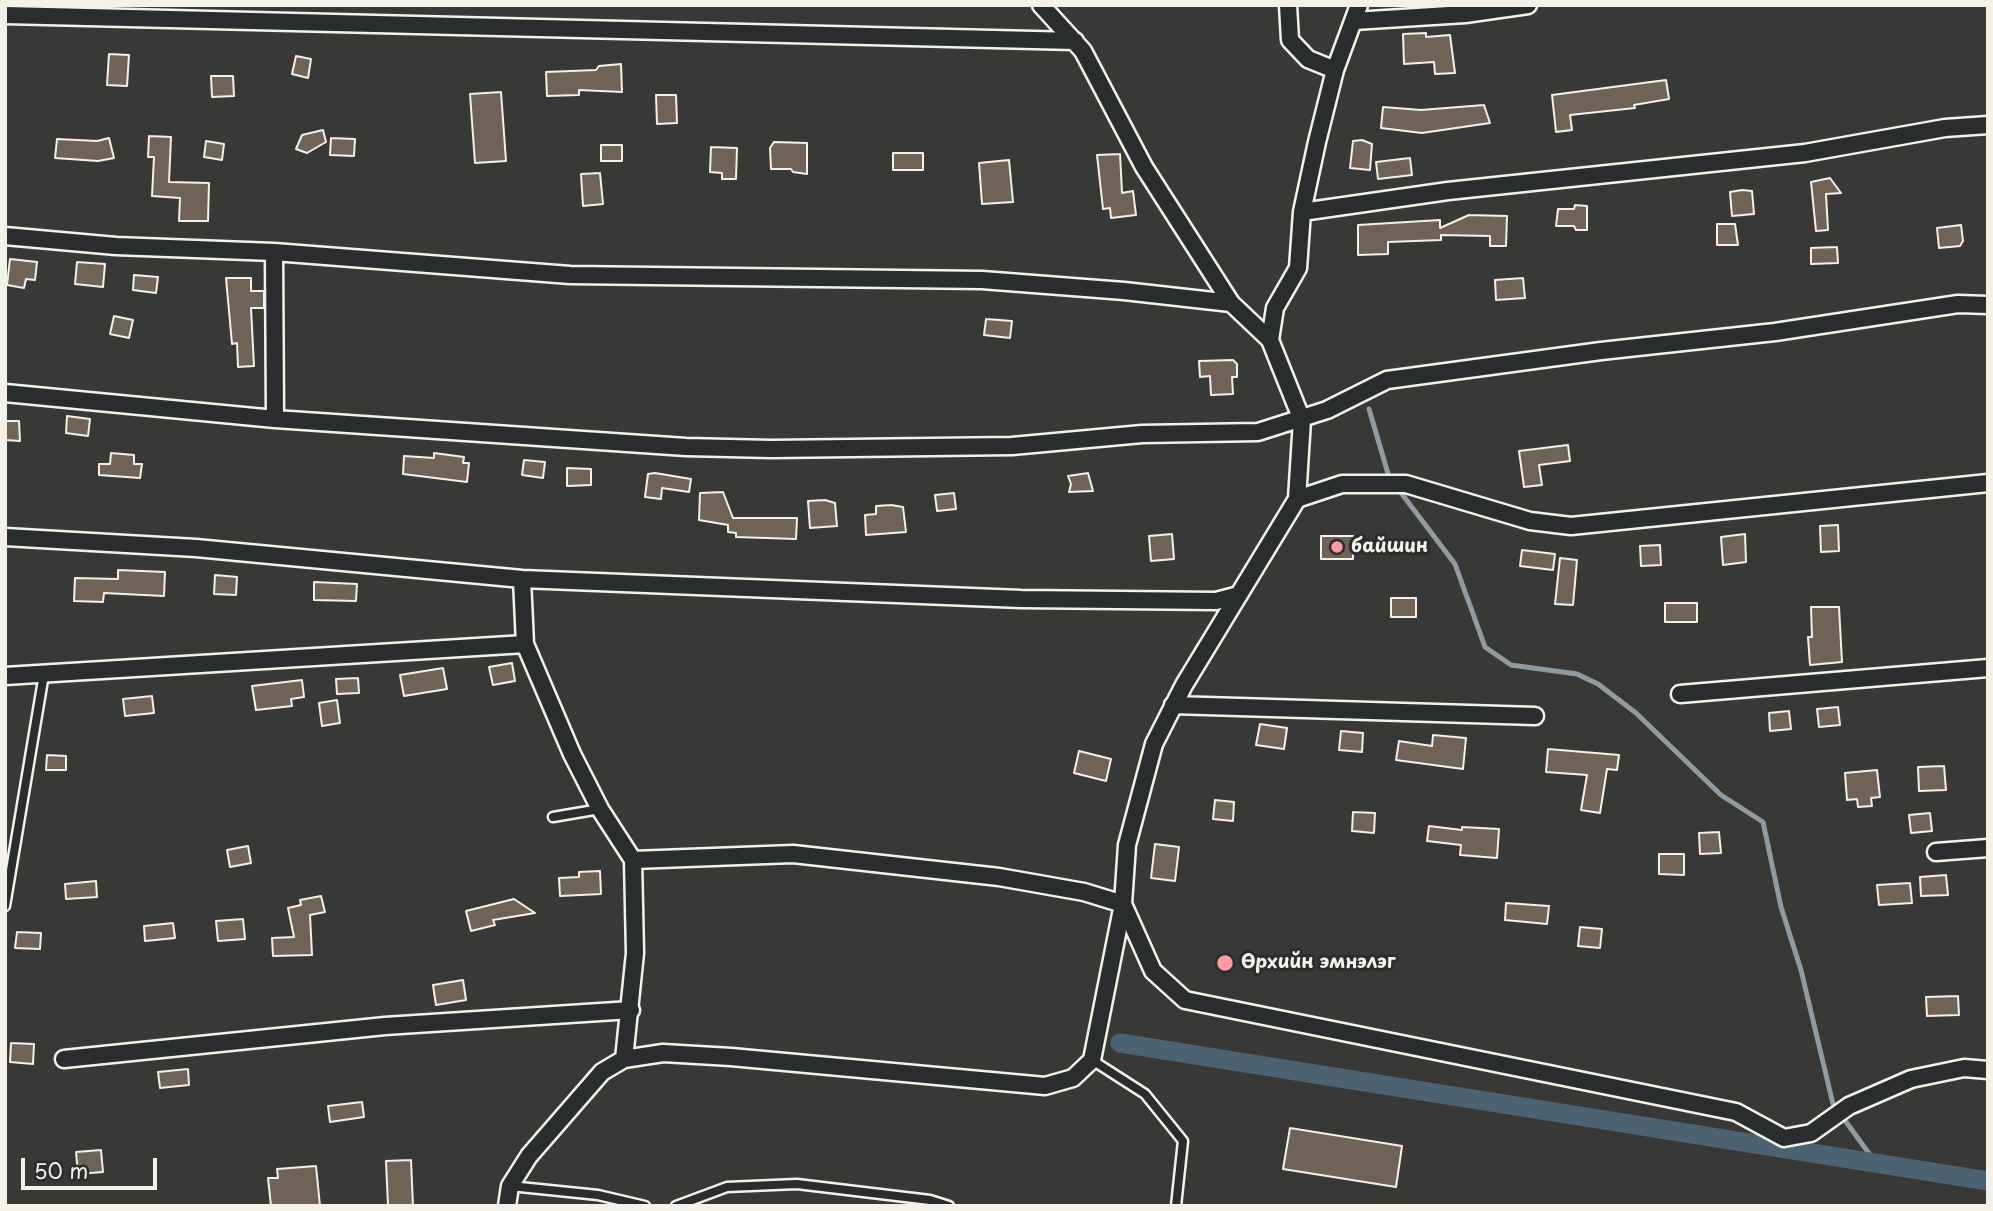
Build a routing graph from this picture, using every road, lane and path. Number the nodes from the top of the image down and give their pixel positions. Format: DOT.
graph roads {
  1 [pos="1041,5"];
  2 [pos="1288,5"];
  3 [pos="1359,5"];
  4 [pos="1528,5"];
  5 [pos="5,15"];
  6 [pos="1353,21"];
  7 [pos="1075,41"];
  8 [pos="1335,70"];
  9 [pos="1988,125"];
  10 [pos="1302,212"];
  11 [pos="5,236"];
  12 [pos="274,252"];
  13 [pos="1231,303"];
  14 [pos="1988,304"];
  15 [pos="1270,340"];
  16 [pos="5,394"];
  17 [pos="275,419"];
  18 [pos="1302,420"];
  19 [pos="1988,483"];
  20 [pos="1297,499"];
  21 [pos="5,537"];
  22 [pos="522,579"];
  23 [pos="1239,595"];
  24 [pos="526,644"];
  25 [pos="1988,668"];
  26 [pos="44,674"];
  27 [pos="5,676"];
  28 [pos="1681,694"];
  29 [pos="1173,705"];
  30 [pos="1535,716"];
  31 [pos="600,809"];
  32 [pos="553,817"];
  33 [pos="1988,848"];
  34 [pos="1936,852"];
  35 [pos="633,860"];
  36 [pos="1123,904"];
  37 [pos="5,905"];
  38 [pos="631,1010"];
  39 [pos="64,1059"];
  40 [pos="624,1059"];
  41 [pos="1092,1060"];
  42 [pos="1988,1070"];
  43 [pos="510,1186"];
  44 [pos="507,1206"];
  45 [pos="645,1206"];
  46 [pos="676,1206"];
  47 [pos="949,1206"];
  48 [pos="1175,1206"];
  1 -- 7 [label="street"];
  2 -- 8 [label="street"];
  3 -- 6 [label="street"];
  4 -- 6 [label="street"];
  5 -- 7 [label="street"];
  6 -- 8 [label="street"];
  7 -- 13 [label="street"];
  8 -- 10 [label="street"];
  9 -- 10 [label="street"];
  10 -- 15 [label="street"];
  11 -- 12 [label="street"];
  12 -- 13 [label="street"];
  12 -- 17 [label="street"];
  13 -- 15 [label="street"];
  14 -- 18 [label="street"];
  15 -- 18 [label="street"];
  16 -- 17 [label="street"];
  17 -- 18 [label="street"];
  18 -- 20 [label="street"];
  19 -- 20 [label="street"];
  20 -- 23 [label="street"];
  21 -- 22 [label="street"];
  22 -- 23 [label="street"];
  22 -- 24 [label="street"];
  23 -- 29 [label="street"];
  24 -- 26 [label="street"];
  24 -- 31 [label="street"];
  25 -- 28 [label="street"];
  26 -- 27 [label="street"];
  26 -- 37 [label="lane"];
  29 -- 30 [label="street"];
  29 -- 36 [label="street"];
  31 -- 32 [label="lane"];
  31 -- 35 [label="street"];
  33 -- 34 [label="street"];
  35 -- 36 [label="street"];
  35 -- 38 [label="street"];
  36 -- 41 [label="street"];
  36 -- 42 [label="street"];
  38 -- 39 [label="street"];
  38 -- 40 [label="street"];
  40 -- 41 [label="street"];
  40 -- 43 [label="street"];
  41 -- 48 [label="lane"];
  43 -- 44 [label="street"];
  43 -- 45 [label="lane"];
  46 -- 47 [label="lane"];
}
